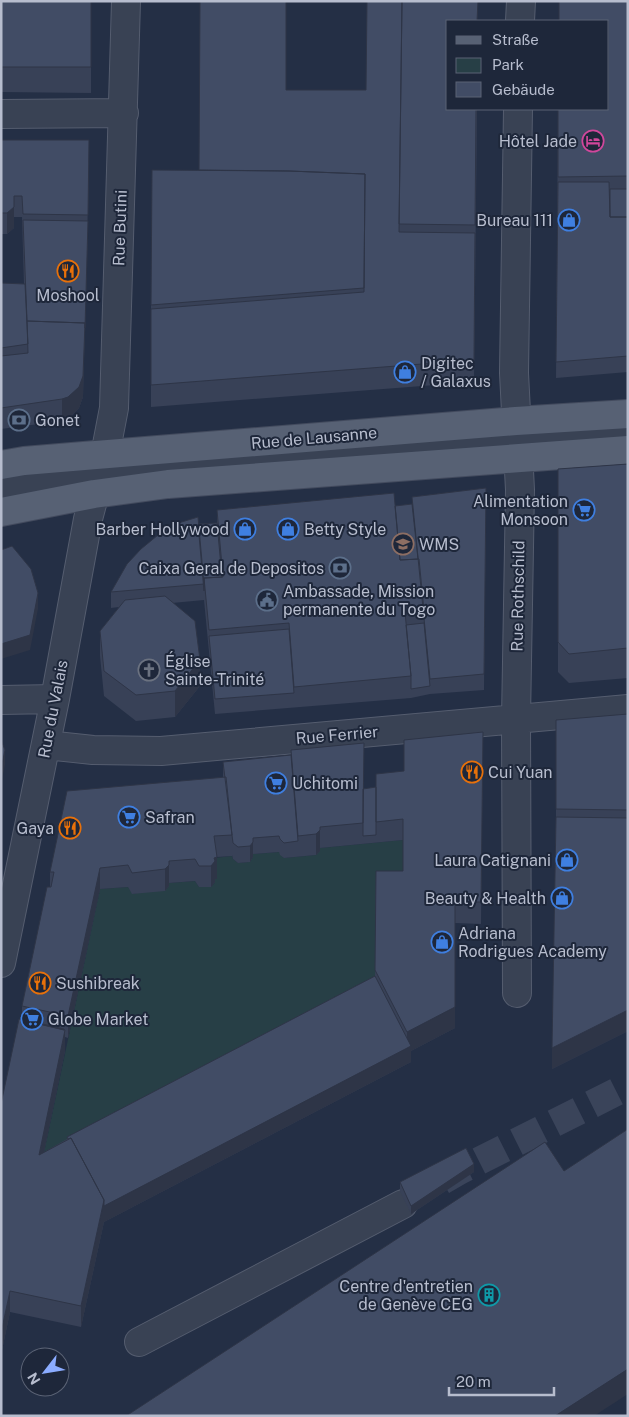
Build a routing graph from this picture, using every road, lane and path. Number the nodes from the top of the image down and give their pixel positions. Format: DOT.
graph roads {
  1 [pos="126,1"];
  2 [pos="521,1"];
  3 [pos="520,20"];
  4 [pos="518,110"];
  5 [pos="124,113"];
  6 [pos="1,114"];
  7 [pos="628,414"];
  8 [pos="628,434"];
  9 [pos="517,440"];
  10 [pos="628,450"];
  11 [pos="1,465"];
  12 [pos="100,475"];
  13 [pos="1,492"];
  14 [pos="1,512"];
  15 [pos="55,699"];
  16 [pos="1,700"];
  17 [pos="628,709"];
  18 [pos="516,719"];
  19 [pos="46,745"];
  20 [pos="1,963"];
  21 [pos="517,993"];
  22 [pos="403,1204"];
  23 [pos="139,1342"];
  1 -- 5 [label="street, Rue Butini"];
  2 -- 3 [label="street"];
  4 -- 9 [label="street, Rue Rothschild"];
  5 -- 6 [label="street"];
  5 -- 12 [label="street, Rue Butini"];
  7 -- 9 [label="main road, Rue de Lausanne"];
  8 -- 9 [label="street"];
  9 -- 10 [label="main road"];
  9 -- 12 [label="main road, Rue de Lausanne"];
  9 -- 12 [label="main road"];
  9 -- 18 [label="street, Rue Rothschild"];
  11 -- 12 [label="main road, Rue de Lausanne"];
  12 -- 13 [label="street"];
  12 -- 14 [label="main road"];
  12 -- 15 [label="street, Rue du Valais"];
  15 -- 16 [label="street"];
  15 -- 19 [label="street, Rue du Valais"];
  17 -- 18 [label="street, Rue Ferrier"];
  18 -- 19 [label="street, Rue Ferrier"];
  18 -- 21 [label="street, Rue Rothschild"];
  19 -- 20 [label="street, Rue du Valais"];
  22 -- 23 [label="street"];
}
